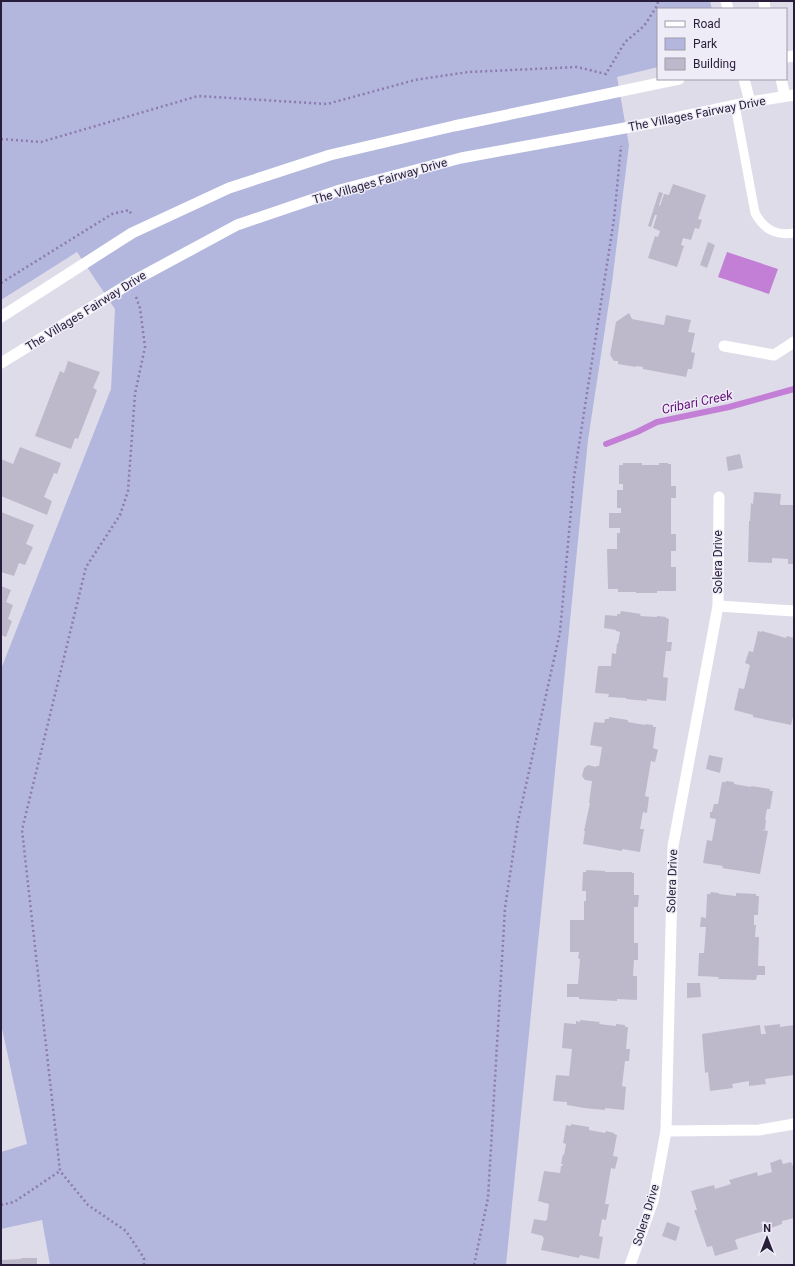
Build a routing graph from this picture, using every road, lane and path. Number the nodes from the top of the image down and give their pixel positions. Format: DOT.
graph roads {
  1 [pos="658,1"];
  2 [pos="674,80"];
  3 [pos="744,80"];
  4 [pos="781,80"];
  5 [pos="789,96"];
  6 [pos="750,102"];
  7 [pos="735,105"];
  8 [pos="1,139"];
  9 [pos="621,146"];
  10 [pos="133,216"];
  11 [pos="794,232"];
  12 [pos="1,283"];
  13 [pos="135,295"];
  14 [pos="1,317"];
  15 [pos="794,342"];
  16 [pos="724,346"];
  17 [pos="1,363"];
  18 [pos="719,497"];
  19 [pos="718,606"];
  20 [pos="794,611"];
  21 [pos="794,1124"];
  22 [pos="666,1131"];
  23 [pos="60,1171"];
  24 [pos="1,1205"];
  25 [pos="144,1265"];
  26 [pos="474,1265"];
  27 [pos="630,1265"];
  1 -- 8 [label="path"];
  2 -- 14 [label="street"];
  3 -- 6 [label="street"];
  4 -- 5 [label="street"];
  5 -- 6 [label="street, The Villages Fairway Drive"];
  6 -- 7 [label="street, The Villages Fairway Drive"];
  7 -- 11 [label="lane"];
  7 -- 17 [label="street, The Villages Fairway Drive"];
  9 -- 26 [label="path"];
  10 -- 12 [label="path"];
  13 -- 23 [label="path"];
  15 -- 16 [label="street"];
  18 -- 19 [label="street, Solera Drive"];
  19 -- 20 [label="street"];
  19 -- 22 [label="street, Solera Drive"];
  21 -- 22 [label="street"];
  22 -- 27 [label="street, Solera Drive"];
  23 -- 24 [label="path"];
  23 -- 25 [label="path"];
}
